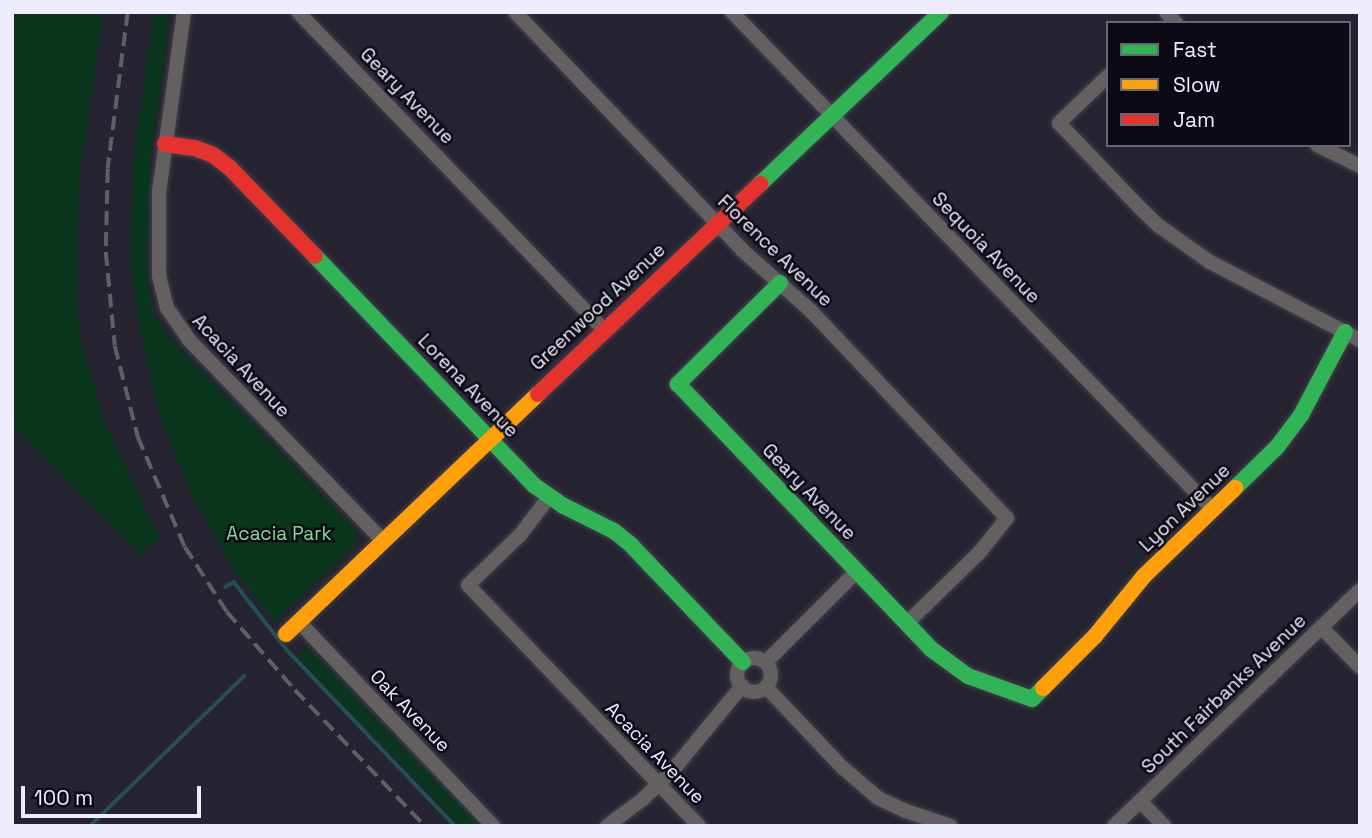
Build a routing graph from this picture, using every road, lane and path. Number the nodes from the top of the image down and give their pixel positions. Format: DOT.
graph roads {
  1 [pos="184,12"];
  2 [pos="298,12"];
  3 [pos="515,12"];
  4 [pos="732,12"];
  5 [pos="941,12"];
  6 [pos="1106,78"];
  7 [pos="832,116"];
  8 [pos="165,144"];
  9 [pos="1321,147"];
  10 [pos="1360,166"];
  11 [pos="717,223"];
  12 [pos="780,283"];
  13 [pos="604,330"];
  14 [pos="1345,332"];
  15 [pos="1360,340"];
  16 [pos="489,438"];
  17 [pos="549,497"];
  18 [pos="1213,510"];
  19 [pos="383,541"];
  20 [pos="856,572"];
  21 [pos="1360,590"];
  22 [pos="299,622"];
  23 [pos="906,624"];
  24 [pos="1321,627"];
  25 [pos="286,634"];
  26 [pos="743,662"];
  27 [pos="766,662"];
  28 [pos="1360,667"];
  29 [pos="742,687"];
  30 [pos="766,687"];
  31 [pos="1032,699"];
  32 [pos="659,784"];
  33 [pos="1140,801"];
  34 [pos="493,826"];
  35 [pos="607,826"];
  36 [pos="699,826"];
  37 [pos="951,826"];
  38 [pos="1114,826"];
  39 [pos="1164,826"];
  1 -- 8 [label="street, Acacia Avenue"];
  2 -- 13 [label="street, Geary Avenue"];
  3 -- 11 [label="street, Florence Avenue"];
  4 -- 7 [label="street, Sequoia Avenue"];
  5 -- 7 [label="street, Greenwood Avenue"];
  6 -- 14 [label="street"];
  7 -- 11 [label="street, Greenwood Avenue"];
  7 -- 18 [label="street, Sequoia Avenue"];
  8 -- 16 [label="street, Lorena Avenue"];
  8 -- 19 [label="street, Acacia Avenue"];
  9 -- 10 [label="street"];
  11 -- 12 [label="street, Florence Avenue"];
  11 -- 13 [label="street, Greenwood Avenue"];
  12 -- 20 [label="street, Geary Avenue"];
  12 -- 23 [label="street, Florence Avenue"];
  13 -- 16 [label="street, Greenwood Avenue"];
  14 -- 15 [label="street"];
  14 -- 18 [label="street, Lyon Avenue"];
  16 -- 17 [label="street, Lorena Avenue"];
  16 -- 19 [label="street, Greenwood Avenue"];
  17 -- 26 [label="street, Lorena Avenue"];
  17 -- 32 [label="street, Acacia Avenue"];
  18 -- 31 [label="street, Lyon Avenue"];
  19 -- 22 [label="street, Greenwood Avenue"];
  20 -- 23 [label="street, Geary Avenue"];
  20 -- 27 [label="street"];
  21 -- 24 [label="street, South Fairbanks Avenue"];
  22 -- 25 [label="street, Greenwood Avenue"];
  22 -- 34 [label="street, Oak Avenue"];
  23 -- 31 [label="street, Geary Avenue"];
  24 -- 28 [label="street"];
  24 -- 33 [label="street, South Fairbanks Avenue"];
  26 -- 27 [label="street"];
  26 -- 29 [label="street"];
  27 -- 30 [label="street"];
  29 -- 30 [label="street"];
  29 -- 32 [label="street"];
  30 -- 37 [label="street"];
  32 -- 35 [label="street"];
  32 -- 36 [label="street, Acacia Avenue"];
  33 -- 38 [label="street, South Fairbanks Avenue"];
  33 -- 39 [label="street"];
}
